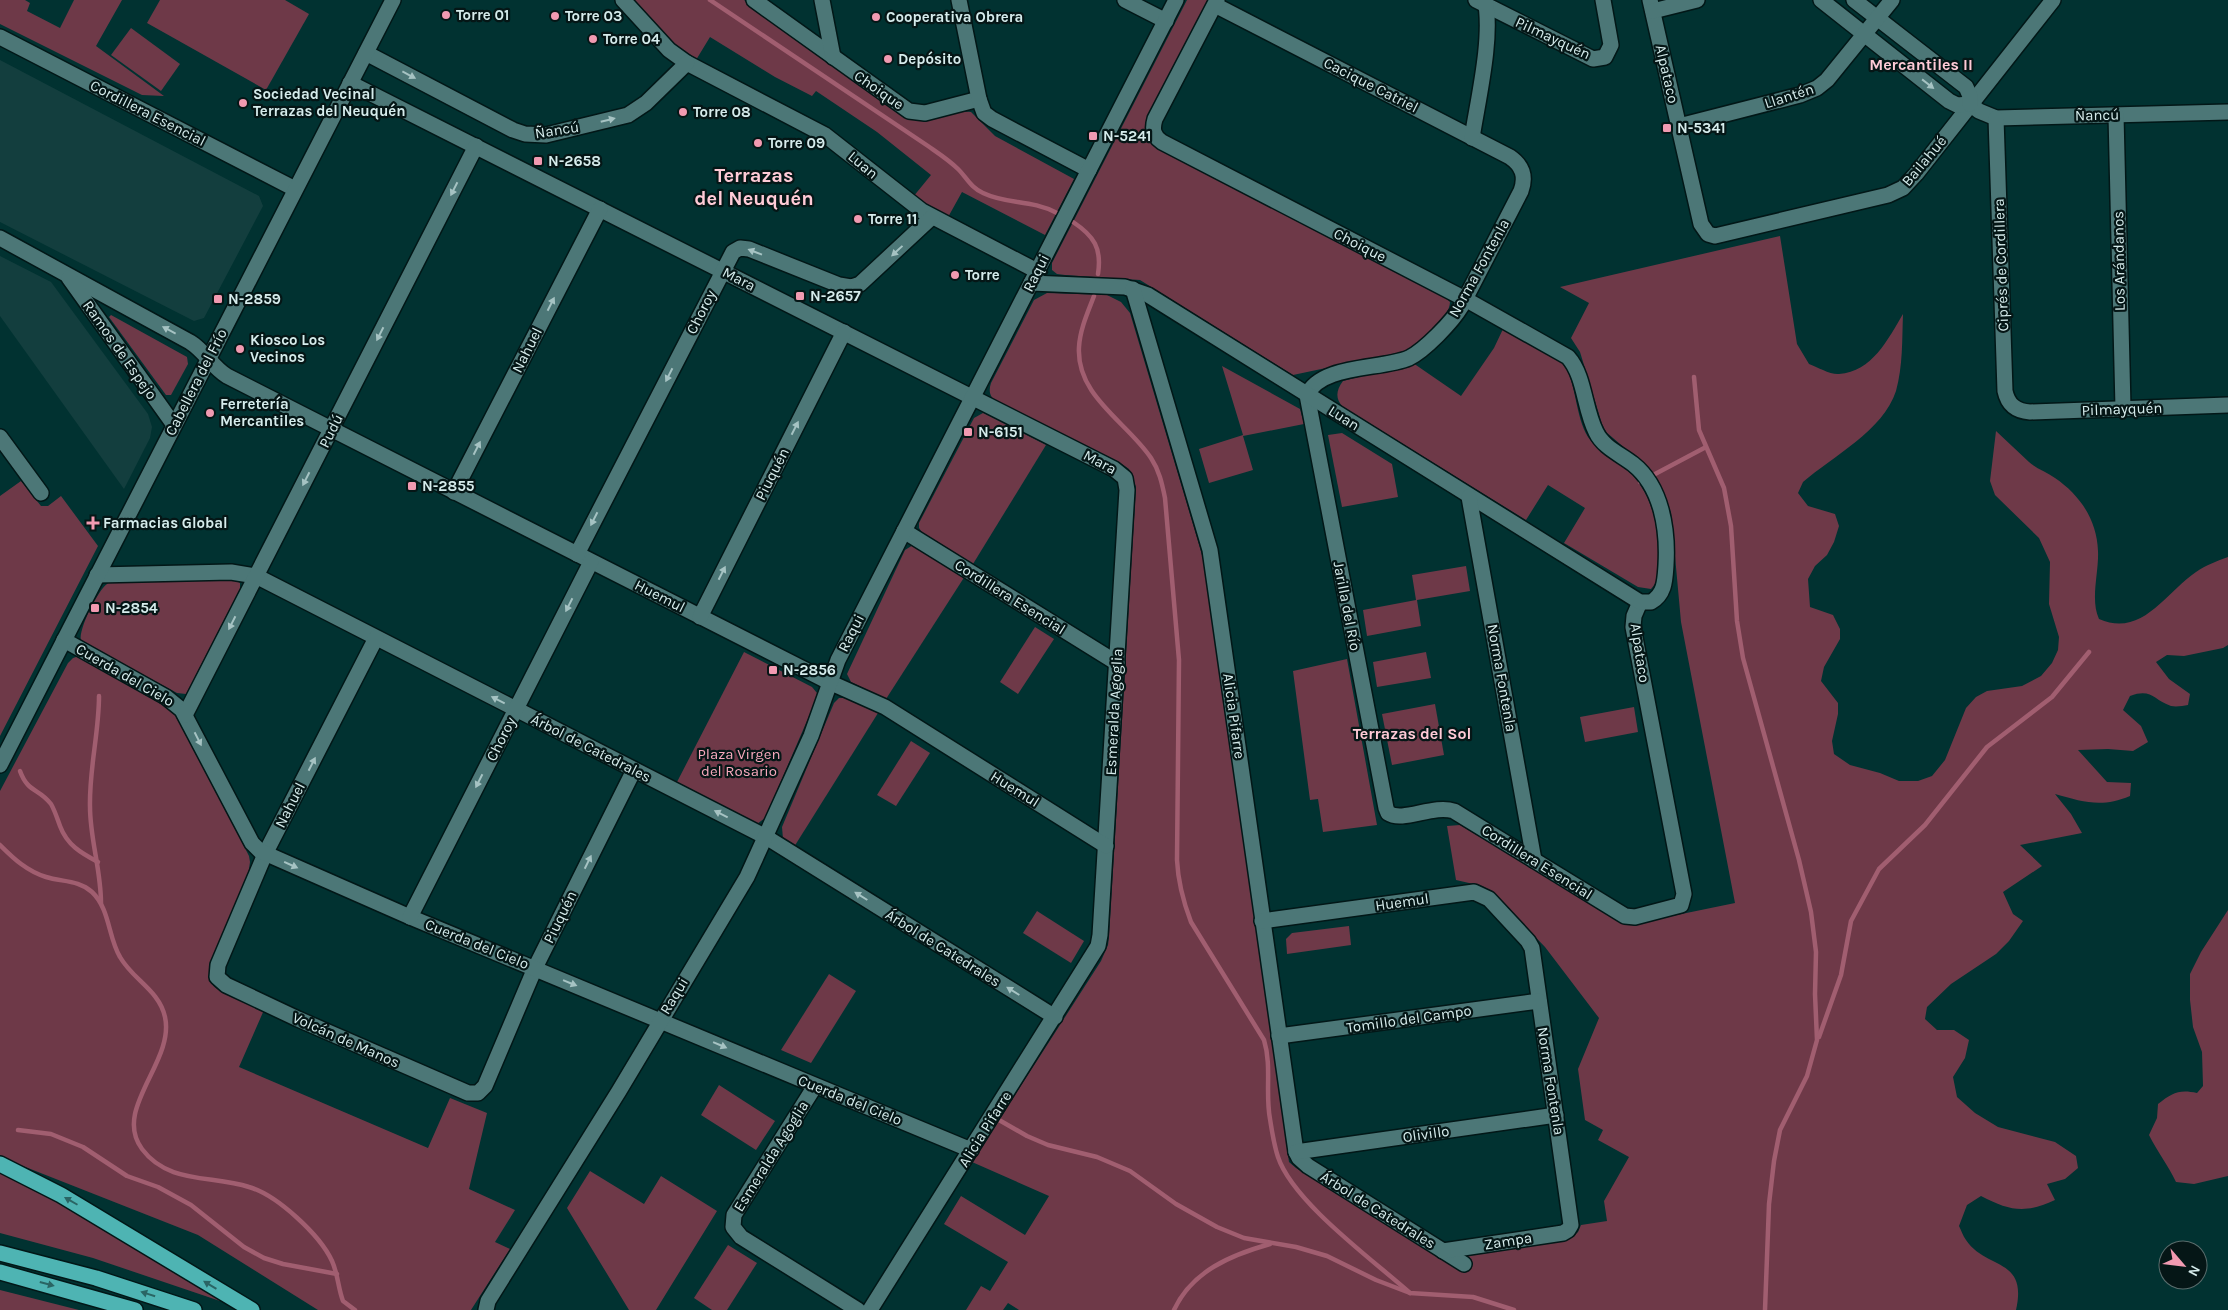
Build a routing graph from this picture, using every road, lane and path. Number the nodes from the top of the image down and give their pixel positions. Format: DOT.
graph roads {
  1 [pos="393,0"];
  2 [pos="623,0"];
  3 [pos="754,0"];
  4 [pos="822,0"];
  5 [pos="959,0"];
  6 [pos="1125,0"];
  7 [pos="1176,0"];
  8 [pos="1603,0"];
  9 [pos="1697,0"];
  10 [pos="1821,0"];
  11 [pos="1854,0"];
  12 [pos="1892,0"];
  13 [pos="2052,0"];
  14 [pos="1216,2"];
  15 [pos="1482,2"];
  16 [pos="1652,6"];
  17 [pos="1877,18"];
  18 [pos="1166,21"];
  19 [pos="1864,34"];
  20 [pos="0,37"];
  21 [pos="366,52"];
  22 [pos="833,58"];
  23 [pos="687,63"];
  24 [pos="350,83"];
  25 [pos="979,99"];
  26 [pos="1970,104"];
  27 [pos="2228,112"];
  28 [pos="2116,114"];
  29 [pos="1996,118"];
  30 [pos="1679,126"];
  31 [pos="1472,138"];
  32 [pos="476,146"];
  33 [pos="1089,170"];
  34 [pos="1522,170"];
  35 [pos="295,189"];
  36 [pos="600,209"];
  37 [pos="932,217"];
  38 [pos="1708,234"];
  39 [pos="0,238"];
  40 [pos="722,270"];
  41 [pos="66,274"];
  42 [pos="1034,277"];
  43 [pos="1133,289"];
  44 [pos="1465,299"];
  45 [pos="844,332"];
  46 [pos="1568,357"];
  47 [pos="208,358"];
  48 [pos="1307,395"];
  49 [pos="973,397"];
  50 [pos="2228,405"];
  51 [pos="2123,408"];
  52 [pos="2016,409"];
  53 [pos="174,425"];
  54 [pos="331,429"];
  55 [pos="0,437"];
  56 [pos="1125,478"];
  57 [pos="454,492"];
  58 [pos="40,493"];
  59 [pos="1469,497"];
  60 [pos="904,531"];
  61 [pos="576,554"];
  62 [pos="592,562"];
  63 [pos="97,575"];
  64 [pos="256,576"];
  65 [pos="1640,602"];
  66 [pos="700,617"];
  67 [pos="376,638"];
  68 [pos="64,640"];
  69 [pos="1117,663"];
  70 [pos="829,682"];
  71 [pos="516,710"];
  72 [pos="185,715"];
  73 [pos="0,764"];
  74 [pos="634,770"];
  75 [pos="1391,815"];
  76 [pos="766,837"];
  77 [pos="1106,846"];
  78 [pos="265,854"];
  79 [pos="1534,860"];
  80 [pos="1482,894"];
  81 [pos="1681,905"];
  82 [pos="410,917"];
  83 [pos="1262,921"];
  84 [pos="1098,946"];
  85 [pos="535,968"];
  86 [pos="217,977"];
  87 [pos="1539,1001"];
  88 [pos="1055,1017"];
  89 [pos="660,1020"];
  90 [pos="1279,1036"];
  91 [pos="815,1086"];
  92 [pos="478,1093"];
  93 [pos="1556,1115"];
  94 [pos="971,1150"];
  95 [pos="1296,1152"];
  96 [pos="0,1164"];
  97 [pos="1570,1228"];
  98 [pos="1443,1250"];
  99 [pos="0,1253"];
  100 [pos="1464,1264"];
  101 [pos="0,1272"];
  102 [pos="135,1310"];
  103 [pos="194,1310"];
  104 [pos="252,1310"];
  105 [pos="486,1310"];
  106 [pos="858,1310"];
  107 [pos="870,1310"];
  1 -- 21 [label="street, Cabellera del Frío"];
  2 -- 23 [label="street, Luan"];
  3 -- 22 [label="street, Choique"];
  4 -- 22 [label="street"];
  5 -- 25 [label="street"];
  6 -- 18 [label="street"];
  7 -- 18 [label="street, Raqui"];
  8 -- 15 [label="street, Pilmayquén"];
  9 -- 16 [label="street"];
  10 -- 19 [label="street, Ñancú"];
  11 -- 17 [label="street"];
  12 -- 17 [label="street, Llantén"];
  13 -- 26 [label="street, Bailahué"];
  14 -- 31 [label="street, Cacique Catriel"];
  14 -- 44 [label="street, Choique"];
  15 -- 31 [label="street"];
  16 -- 30 [label="street, Alpataco"];
  17 -- 19 [label="street, Llantén"];
  17 -- 26 [label="street"];
  18 -- 33 [label="street, Raqui"];
  19 -- 26 [label="street, Ñancú, one-way"];
  19 -- 30 [label="street, Llantén"];
  20 -- 35 [label="street, Cordillera Esencial"];
  21 -- 23 [label="street, Ñancú, one-way"];
  21 -- 24 [label="street, Cabellera del Frío"];
  22 -- 25 [label="street, Choique"];
  23 -- 37 [label="street, Luan"];
  24 -- 32 [label="street, Mara"];
  24 -- 35 [label="street, Cabellera del Frío"];
  25 -- 33 [label="street"];
  26 -- 29 [label="street, Ñancú"];
  26 -- 38 [label="street, Bailahué"];
  27 -- 28 [label="street, Ñancú"];
  28 -- 29 [label="street, Ñancú"];
  28 -- 51 [label="street, Los Arándanos"];
  29 -- 52 [label="street, Ciprés de Cordillera"];
  30 -- 38 [label="street, Alpataco"];
  31 -- 34 [label="street, Cacique Catriel"];
  32 -- 36 [label="street, Mara"];
  32 -- 54 [label="street, Pudú, one-way"];
  33 -- 42 [label="street, Raqui"];
  34 -- 44 [label="street, Norma Fontenla"];
  35 -- 47 [label="street, Cabellera del Frío"];
  36 -- 40 [label="street, Mara"];
  57 -- 36 [label="street, Nahuel, one-way"];
  37 -- 40 [label="street, Choroy, one-way"];
  37 -- 42 [label="street, Luan"];
  39 -- 41 [label="street, Ramos de Espejo"];
  40 -- 45 [label="street, Mara"];
  40 -- 61 [label="street, Choroy, one-way"];
  47 -- 41 [label="street, Ramos de Espejo, one-way"];
  41 -- 53 [label="street, Ramos de Espejo"];
  42 -- 43 [label="street, Luan"];
  42 -- 49 [label="street, Raqui"];
  43 -- 48 [label="street, Luan"];
  43 -- 83 [label="street, Alicia Pifarre"];
  44 -- 46 [label="street, Choique"];
  44 -- 48 [label="street, Norma Fontenla"];
  45 -- 49 [label="street, Mara"];
  66 -- 45 [label="street, Piuquén, one-way"];
  46 -- 65 [label="street, Alpataco"];
  47 -- 53 [label="street, Cabellera del Frío"];
  47 -- 54 [label="street, Huemul"];
  48 -- 59 [label="street, Luan"];
  48 -- 75 [label="street, Jarilla del Río"];
  49 -- 56 [label="street, Mara"];
  49 -- 60 [label="street, Raqui"];
  50 -- 51 [label="street, Pilmayquén"];
  51 -- 52 [label="street, Pilmayquén"];
  53 -- 63 [label="street, Cabellera del Frío"];
  54 -- 57 [label="street, Huemul"];
  54 -- 64 [label="street, Pudú, one-way"];
  55 -- 58 [label="street"];
  56 -- 69 [label="street, Esmeralda Agoglia"];
  57 -- 61 [label="street, Huemul"];
  59 -- 65 [label="street, Luan"];
  59 -- 79 [label="street, Norma Fontenla"];
  60 -- 69 [label="street, Cordillera Esencial"];
  60 -- 70 [label="street, Raqui"];
  61 -- 62 [label="street, Huemul"];
  62 -- 66 [label="street, Huemul"];
  62 -- 71 [label="street, Choroy, one-way"];
  63 -- 64 [label="street, Árbol de Catedrales"];
  63 -- 68 [label="street, Cabellera del Frío"];
  64 -- 67 [label="street, Árbol de Catedrales"];
  64 -- 72 [label="street, Pudú, one-way"];
  65 -- 81 [label="street, Alpataco"];
  66 -- 70 [label="street, Huemul"];
  71 -- 67 [label="street, Árbol de Catedrales, one-way"];
  78 -- 67 [label="street, Nahuel, one-way"];
  68 -- 72 [label="street, Cuerda del Cielo"];
  68 -- 73 [label="street, Cabellera del Frío"];
  69 -- 77 [label="street, Esmeralda Agoglia"];
  70 -- 76 [label="street, Raqui"];
  70 -- 77 [label="street, Huemul"];
  71 -- 74 [label="street, Árbol de Catedrales"];
  71 -- 82 [label="street, Choroy, one-way"];
  72 -- 78 [label="street, Cuerda del Cielo, one-way"];
  76 -- 74 [label="street, Árbol de Catedrales, one-way"];
  85 -- 74 [label="street, Piuquén, one-way"];
  75 -- 79 [label="street, Cordillera Esencial"];
  88 -- 76 [label="street, Árbol de Catedrales, one-way"];
  76 -- 89 [label="street, Raqui"];
  77 -- 84 [label="street, Esmeralda Agoglia"];
  78 -- 82 [label="street, Cuerda del Cielo, one-way"];
  78 -- 86 [label="street, Nahuel"];
  79 -- 81 [label="street, Cordillera Esencial"];
  80 -- 83 [label="street, Huemul"];
  80 -- 87 [label="street, Norma Fontenla"];
  82 -- 85 [label="street, Cuerda del Cielo"];
  83 -- 90 [label="street, Alicia Pifarre"];
  84 -- 88 [label="street, Alicia Pifarre"];
  85 -- 89 [label="street, Cuerda del Cielo, one-way"];
  85 -- 92 [label="street, Piuquén"];
  86 -- 92 [label="street, Volcán de Manos"];
  87 -- 90 [label="street, Tomillo del Campo"];
  87 -- 93 [label="street, Norma Fontenla"];
  88 -- 94 [label="street, Alicia Pifarre"];
  89 -- 91 [label="street, Cuerda del Cielo, one-way"];
  89 -- 105 [label="street, Raqui"];
  90 -- 95 [label="street, Alicia Pifarre"];
  91 -- 94 [label="street, Cuerda del Cielo"];
  91 -- 106 [label="street, Esmeralda Agoglia"];
  93 -- 95 [label="street, Olivillo"];
  93 -- 97 [label="street, Norma Fontenla"];
  94 -- 107 [label="street, Alicia Pifarre"];
  95 -- 98 [label="street, Árbol de Catedrales"];
  104 -- 96 [label="highway, one-way"];
  97 -- 98 [label="street, Zampa"];
  98 -- 100 [label="street, Árbol de Catedrales"];
  103 -- 99 [label="highway, one-way"];
  101 -- 102 [label="highway, one-way"];
}
